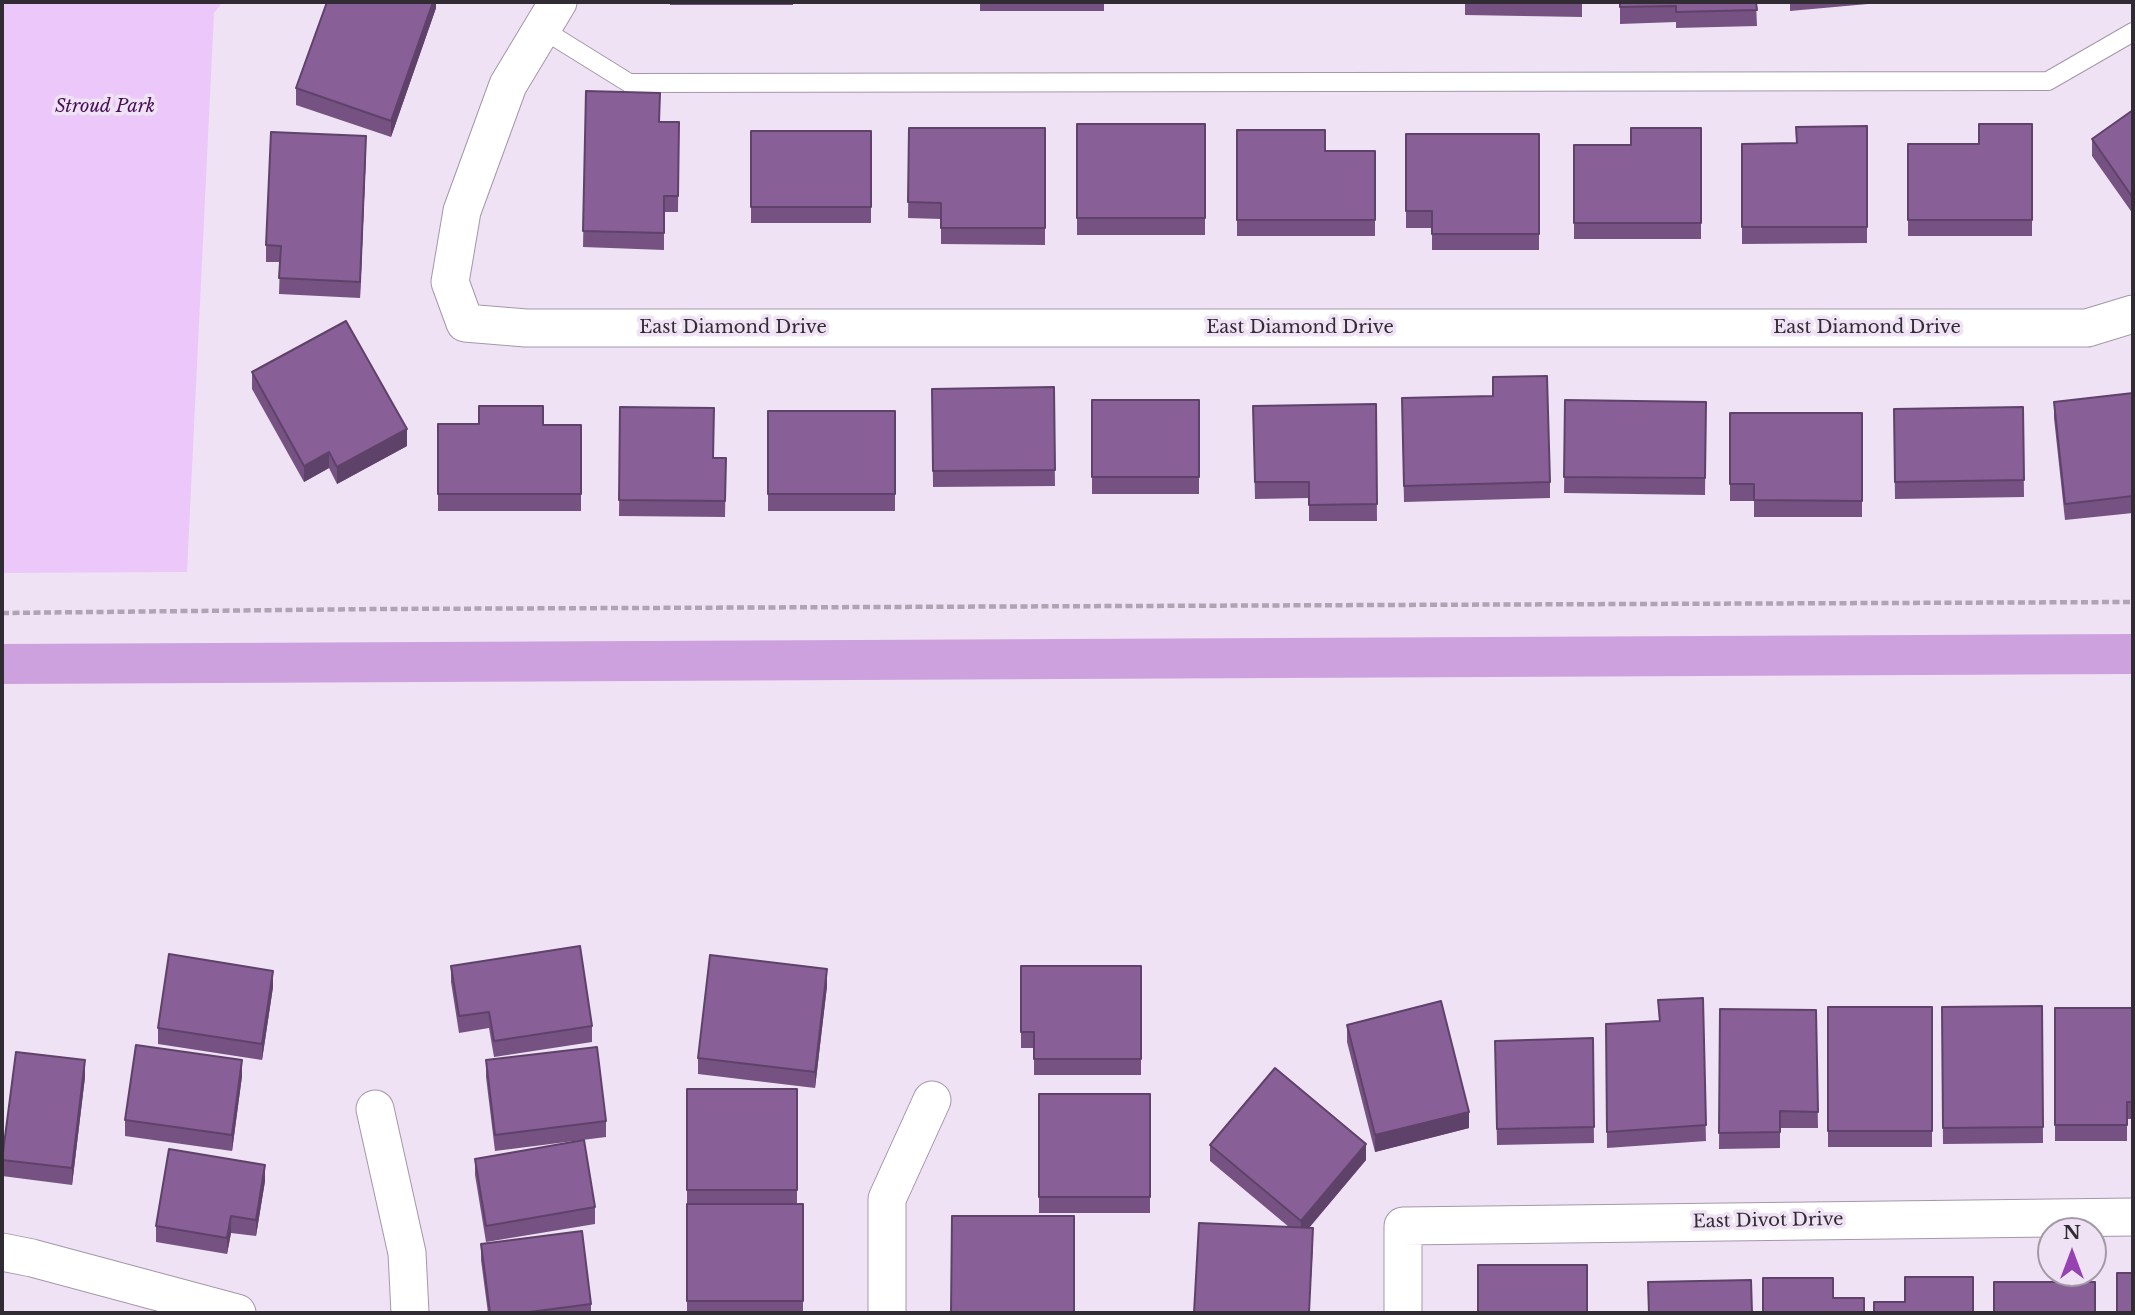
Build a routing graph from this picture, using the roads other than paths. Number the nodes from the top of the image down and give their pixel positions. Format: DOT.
graph roads {
  1 [pos="550,15"];
  2 [pos="2133,32"];
  3 [pos="2133,314"];
  4 [pos="932,1100"];
  5 [pos="375,1110"];
  6 [pos="2133,1217"];
  7 [pos="2,1252"];
  8 [pos="237,1313"];
  9 [pos="410,1313"];
  10 [pos="887,1313"];
  11 [pos="1403,1313"];
  1 -- 2 [label="lane"];
  1 -- 3 [label="street, East Diamond Drive"];
  4 -- 10 [label="street"];
  5 -- 9 [label="street"];
  6 -- 11 [label="street, East Divot Drive"];
  7 -- 8 [label="street"];
}
